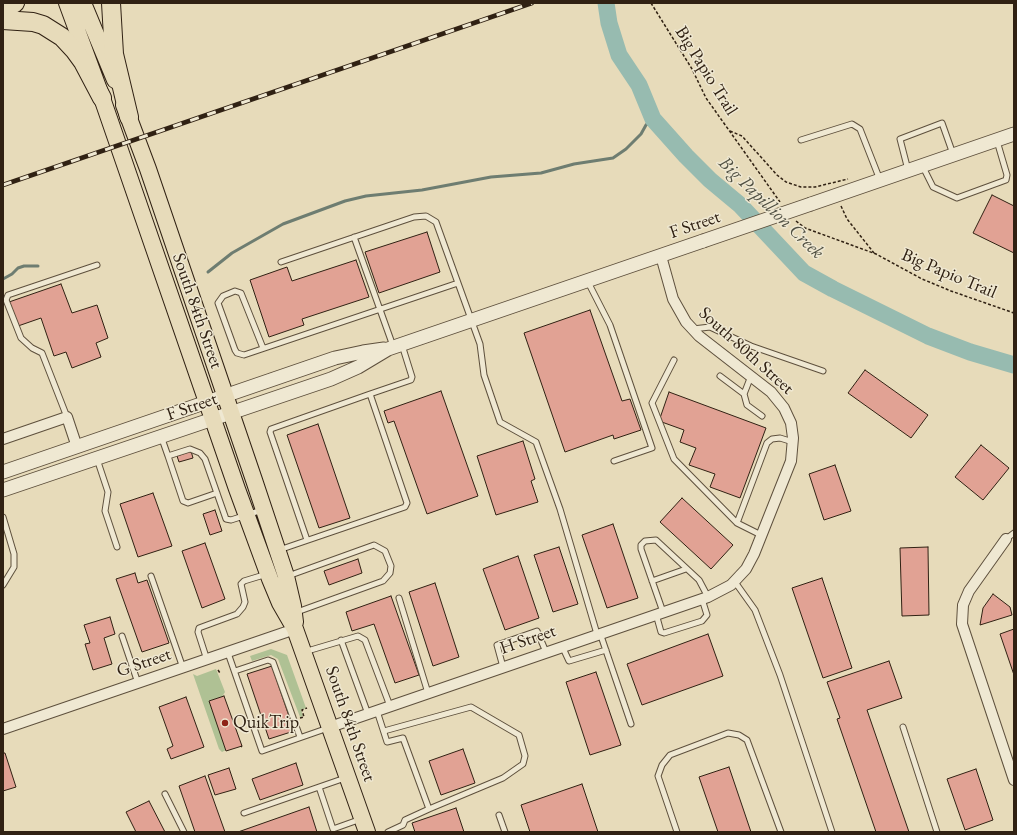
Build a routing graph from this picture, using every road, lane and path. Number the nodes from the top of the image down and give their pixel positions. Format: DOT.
graph roads {
  1 [pos="15,3"];
  2 [pos="67,3"];
  3 [pos="83,3"];
  4 [pos="111,3"];
  5 [pos="651,3"];
  6 [pos="3,10"];
  7 [pos="3,20"];
  8 [pos="102,98"];
  9 [pos="129,117"];
  10 [pos="1014,134"];
  11 [pos="801,140"];
  12 [pos="997,140"];
  13 [pos="953,155"];
  14 [pos="923,166"];
  15 [pos="908,171"];
  16 [pos="852,180"];
  17 [pos="880,181"];
  18 [pos="840,203"];
  19 [pos="354,238"];
  20 [pos="661,256"];
  21 [pos="281,262"];
  22 [pos="97,265"];
  23 [pos="588,281"];
  24 [pos="458,283"];
  25 [pos="379,309"];
  26 [pos="1014,313"];
  27 [pos="472,320"];
  28 [pos="692,330"];
  29 [pos="394,347"];
  30 [pos="263,348"];
  31 [pos="674,360"];
  32 [pos="823,371"];
  33 [pos="720,376"];
  34 [pos="751,376"];
  35 [pos="370,394"];
  36 [pos="744,394"];
  37 [pos="226,395"];
  38 [pos="207,402"];
  39 [pos="231,413"];
  40 [pos="762,416"];
  41 [pos="67,417"];
  42 [pos="213,419"];
  43 [pos="161,436"];
  44 [pos="3,439"];
  45 [pos="793,442"];
  46 [pos="77,447"];
  47 [pos="168,456"];
  48 [pos="97,458"];
  49 [pos="614,461"];
  50 [pos="3,472"];
  51 [pos="3,490"];
  52 [pos="217,493"];
  53 [pos="263,509"];
  54 [pos="246,515"];
  55 [pos="3,517"];
  56 [pos="737,523"];
  57 [pos="761,535"];
  58 [pos="1010,536"];
  59 [pos="307,540"];
  60 [pos="116,547"];
  61 [pos="277,551"];
  62 [pos="686,569"];
  63 [pos="268,574"];
  64 [pos="151,576"];
  65 [pos="286,576"];
  66 [pos="652,581"];
  67 [pos="735,582"];
  68 [pos="3,585"];
  69 [pos="399,598"];
  70 [pos="705,598"];
  71 [pos="294,613"];
  72 [pos="659,613"];
  73 [pos="296,629"];
  74 [pos="599,634"];
  75 [pos="122,636"];
  76 [pos="341,640"];
  77 [pos="562,646"];
  78 [pos="606,650"];
  79 [pos="228,652"];
  80 [pos="304,652"];
  81 [pos="546,652"];
  82 [pos="207,660"];
  83 [pos="503,667"];
  84 [pos="183,668"];
  85 [pos="218,670"];
  86 [pos="235,671"];
  87 [pos="220,673"];
  88 [pos="138,683"];
  89 [pos="428,693"];
  90 [pos="390,706"];
  91 [pos="307,708"];
  92 [pos="372,712"];
  93 [pos="300,718"];
  94 [pos="632,724"];
  95 [pos="330,727"];
  96 [pos="903,727"];
  97 [pos="3,729"];
  98 [pos="384,731"];
  99 [pos="300,737"];
  100 [pos="1012,766"];
  101 [pos="348,777"];
  102 [pos="1014,780"];
  103 [pos="319,787"];
  104 [pos="165,794"];
  105 [pos="429,809"];
  106 [pos="244,813"];
  107 [pos="499,815"];
  108 [pos="364,825"];
  109 [pos="333,830"];
  110 [pos="184,832"];
  111 [pos="388,832"];
  112 [pos="505,832"];
  113 [pos="677,832"];
  114 [pos="781,832"];
  115 [pos="832,832"];
  116 [pos="937,832"];
  1 -- 6 [label="highway"];
  2 -- 8 [label="main road, South 84th Street"];
  3 -- 9 [label="main road, South 84th Street"];
  4 -- 9 [label="highway"];
  5 -- 16 [label="path, Big Papio Trail"];
  7 -- 8 [label="highway"];
  8 -- 38 [label="main road, South 84th Street"];
  9 -- 37 [label="main road, South 84th Street"];
  10 -- 12 [label="street, F Street"];
  11 -- 17 [label="lane"];
  12 -- 13 [label="street, F Street"];
  12 -- 14 [label="lane"];
  13 -- 14 [label="street, F Street"];
  13 -- 15 [label="lane"];
  14 -- 15 [label="street, F Street"];
  15 -- 17 [label="street, F Street"];
  17 -- 20 [label="street, F Street, bridge"];
  18 -- 26 [label="path, Big Papio Trail"];
  19 -- 21 [label="lane"];
  19 -- 24 [label="lane"];
  19 -- 25 [label="lane"];
  20 -- 23 [label="street, F Street"];
  20 -- 28 [label="street, South 80th Street"];
  22 -- 41 [label="lane"];
  23 -- 27 [label="street, F Street"];
  23 -- 49 [label="lane"];
  24 -- 25 [label="lane"];
  24 -- 27 [label="lane"];
  25 -- 29 [label="lane"];
  25 -- 30 [label="lane"];
  27 -- 29 [label="street, F Street"];
  27 -- 74 [label="lane"];
  28 -- 32 [label="lane"];
  28 -- 34 [label="street, South 80th Street"];
  29 -- 35 [label="lane"];
  29 -- 37 [label="street, F Street"];
  29 -- 39 [label="street, F Street"];
  30 -- 30 [label="lane"];
  31 -- 56 [label="lane"];
  33 -- 36 [label="lane"];
  34 -- 36 [label="lane"];
  34 -- 45 [label="street, South 80th Street"];
  35 -- 59 [label="lane"];
  35 -- 59 [label="lane"];
  36 -- 40 [label="lane"];
  37 -- 38 [label="street, F Street"];
  37 -- 39 [label="main road, South 84th Street"];
  38 -- 42 [label="main road, South 84th Street"];
  38 -- 46 [label="street, F Street"];
  39 -- 42 [label="street, F Street"];
  39 -- 53 [label="main road, South 84th Street"];
  41 -- 44 [label="street"];
  41 -- 46 [label="street"];
  42 -- 43 [label="street, F Street"];
  42 -- 54 [label="main road, South 84th Street"];
  43 -- 47 [label="lane"];
  43 -- 48 [label="street, F Street"];
  45 -- 56 [label="lane"];
  45 -- 57 [label="street, South 80th Street"];
  46 -- 50 [label="street, F Street"];
  47 -- 52 [label="lane"];
  47 -- 52 [label="lane"];
  48 -- 51 [label="street, F Street"];
  48 -- 60 [label="lane"];
  52 -- 54 [label="lane"];
  53 -- 54 [label="lane"];
  53 -- 61 [label="main road, South 84th Street"];
  54 -- 63 [label="main road, South 84th Street"];
  55 -- 68 [label="lane"];
  56 -- 57 [label="lane"];
  57 -- 67 [label="street, South 80th Street"];
  58 -- 100 [label="street"];
  59 -- 61 [label="lane"];
  61 -- 65 [label="main road, South 84th Street"];
  62 -- 66 [label="lane"];
  62 -- 66 [label="lane"];
  62 -- 70 [label="lane"];
  63 -- 73 [label="main road, South 84th Street"];
  63 -- 82 [label="lane"];
  64 -- 84 [label="lane"];
  65 -- 71 [label="main road, South 84th Street"];
  65 -- 71 [label="lane"];
  66 -- 72 [label="lane"];
  67 -- 70 [label="street, H Street"];
  67 -- 115 [label="lane"];
  69 -- 89 [label="lane"];
  70 -- 72 [label="street, H Street"];
  70 -- 72 [label="lane"];
  71 -- 73 [label="main road, South 84th Street"];
  72 -- 74 [label="street, H Street"];
  73 -- 79 [label="street, G Street"];
  73 -- 80 [label="main road, South 84th Street"];
  74 -- 77 [label="street, H Street"];
  74 -- 78 [label="lane"];
  75 -- 88 [label="lane"];
  76 -- 80 [label="lane"];
  76 -- 90 [label="lane"];
  76 -- 92 [label="lane"];
  77 -- 78 [label="lane"];
  77 -- 81 [label="street, H Street"];
  78 -- 94 [label="lane"];
  79 -- 82 [label="street, G Street"];
  79 -- 86 [label="lane"];
  80 -- 95 [label="main road, South 84th Street"];
  81 -- 83 [label="street, H Street"];
  81 -- 83 [label="lane"];
  82 -- 84 [label="street, G Street"];
  83 -- 89 [label="street, H Street"];
  84 -- 88 [label="street, G Street"];
  85 -- 87 [label="path"];
  86 -- 99 [label="lane"];
  86 -- 99 [label="lane"];
  88 -- 97 [label="street, G Street"];
  89 -- 90 [label="street, H Street"];
  90 -- 92 [label="street, H Street"];
  91 -- 93 [label="path"];
  92 -- 95 [label="street, H Street"];
  92 -- 98 [label="lane"];
  95 -- 99 [label="lane"];
  95 -- 101 [label="main road, South 84th Street"];
  96 -- 116 [label="lane"];
  98 -- 105 [label="lane"];
  98 -- 105 [label="lane"];
  100 -- 102 [label="street"];
  101 -- 103 [label="lane"];
  101 -- 108 [label="main road, South 84th Street"];
  103 -- 106 [label="lane"];
  103 -- 109 [label="lane"];
  104 -- 110 [label="lane"];
  105 -- 111 [label="lane"];
  107 -- 112 [label="lane"];
  108 -- 109 [label="lane"];
  113 -- 114 [label="lane"];
}
